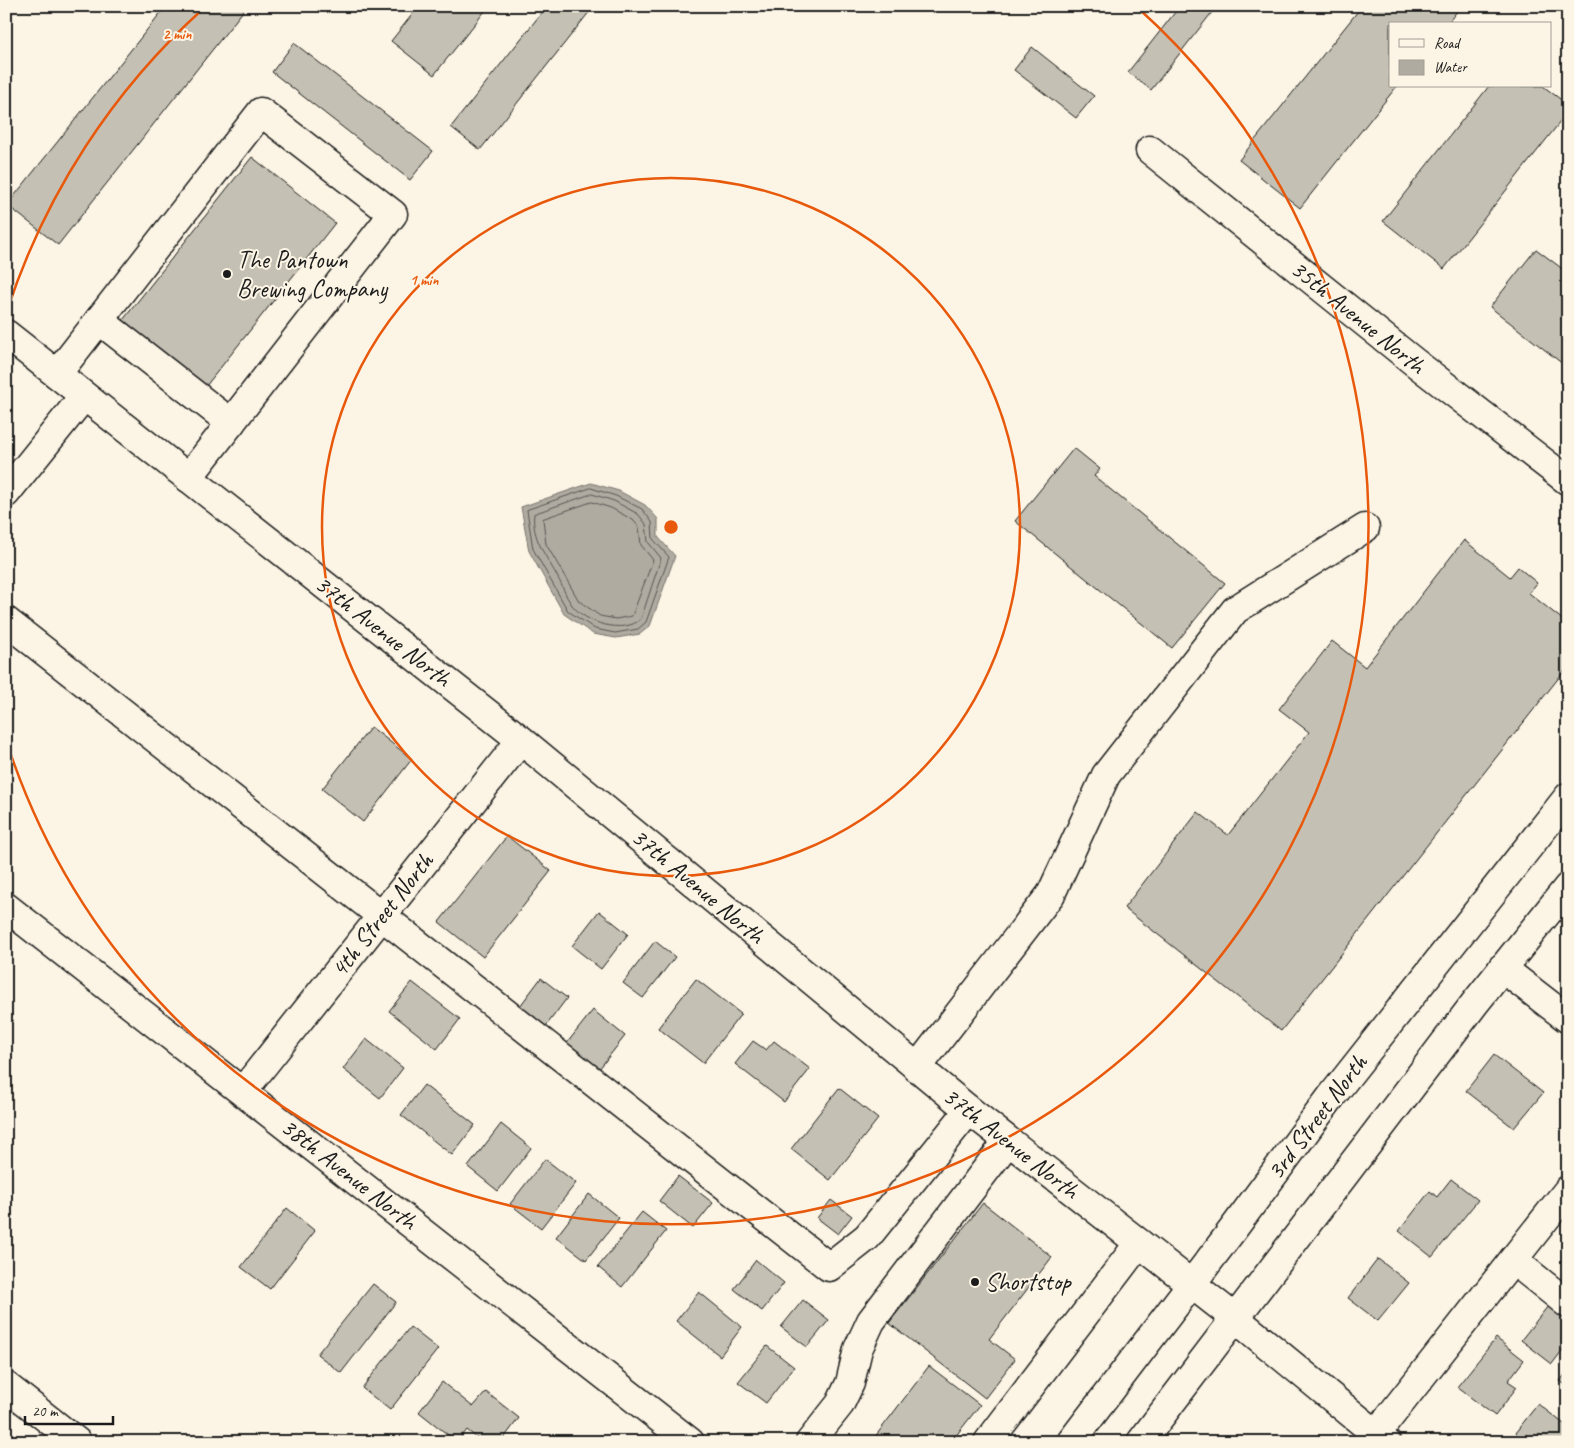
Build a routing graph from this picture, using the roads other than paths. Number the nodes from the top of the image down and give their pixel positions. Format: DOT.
graph roads {
  1 [pos="1150,150"];
  2 [pos="99,320"];
  3 [pos="6,334"];
  4 [pos="57,374"];
  5 [pos="84,396"];
  6 [pos="231,423"];
  7 [pos="188,478"];
  8 [pos="1568,481"];
  9 [pos="6,493"];
  10 [pos="1365,528"];
  11 [pos="6,622"];
  12 [pos="521,740"];
  13 [pos="1568,796"];
  14 [pos="1568,887"];
  15 [pos="6,907"];
  16 [pos="381,917"];
  17 [pos="1502,968"];
  18 [pos="1568,1019"];
  19 [pos="917,1068"];
  20 [pos="243,1091"];
  21 [pos="968,1110"];
  22 [pos="1008,1141"];
  23 [pos="1568,1190"];
  24 [pos="1139,1243"];
  25 [pos="1512,1260"];
  26 [pos="1190,1283"];
  27 [pos="1568,1304"];
  28 [pos="1235,1318"];
  29 [pos="6,1386"];
  30 [pos="1381,1438"];
  31 [pos="77,1442"];
  32 [pos="690,1442"];
  33 [pos="810,1442"];
  34 [pos="988,1442"];
  35 [pos="1071,1442"];
  36 [pos="1141,1442"];
  1 -- 8 [label="main road, 35th Avenue North"];
  2 -- 4 [label="main road"];
  2 -- 6 [label="main road"];
  2 -- 6 [label="main road"];
  3 -- 4 [label="main road, 37th Avenue North"];
  4 -- 5 [label="main road, 37th Avenue North"];
  5 -- 7 [label="main road, 37th Avenue North"];
  5 -- 9 [label="main road"];
  6 -- 7 [label="main road"];
  7 -- 12 [label="main road, 37th Avenue North"];
  10 -- 19 [label="main road"];
  11 -- 16 [label="main road"];
  12 -- 16 [label="main road, 4th Street North"];
  12 -- 19 [label="main road, 37th Avenue North"];
  13 -- 26 [label="main road, 3rd Street North"];
  14 -- 17 [label="main road"];
  15 -- 20 [label="main road, 38th Avenue North"];
  16 -- 20 [label="main road, 4th Street North"];
  16 -- 21 [label="main road"];
  17 -- 18 [label="main road"];
  17 -- 28 [label="main road"];
  19 -- 21 [label="main road, 37th Avenue North"];
  20 -- 32 [label="main road, 38th Avenue North"];
  21 -- 22 [label="main road, 37th Avenue North"];
  22 -- 24 [label="main road, 37th Avenue North"];
  22 -- 33 [label="main road"];
  23 -- 25 [label="main road"];
  24 -- 26 [label="main road, 37th Avenue North"];
  24 -- 34 [label="main road"];
  25 -- 27 [label="main road"];
  25 -- 30 [label="main road"];
  26 -- 28 [label="main road, 37th Avenue North"];
  26 -- 35 [label="main road, 3rd Street North"];
  28 -- 30 [label="main road, 37th Avenue North"];
  28 -- 36 [label="main road"];
  29 -- 31 [label="main road"];
}
